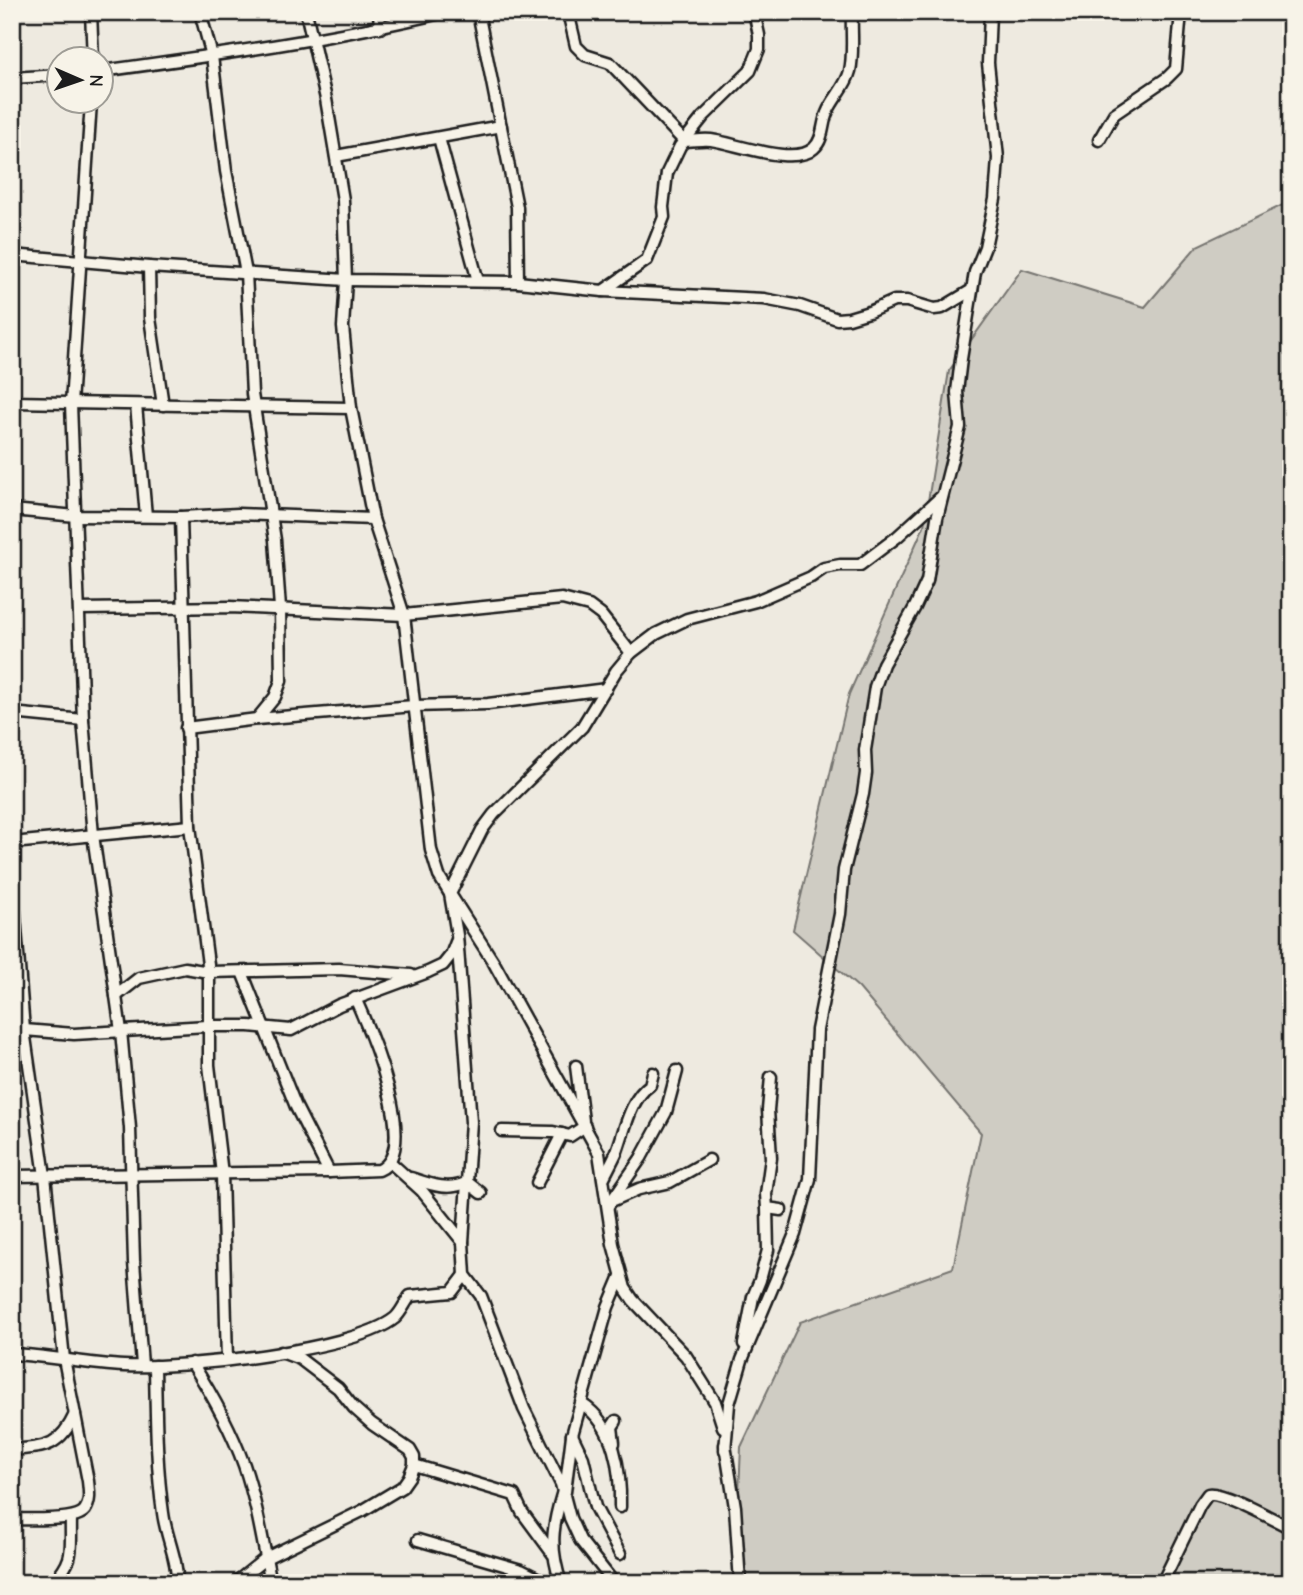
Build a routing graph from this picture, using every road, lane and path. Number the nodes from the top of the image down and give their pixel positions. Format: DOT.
graph roads {
  1 [pos="91,12"];
  2 [pos="200,12"];
  3 [pos="306,12"];
  4 [pos="379,12"];
  5 [pos="445,12"];
  6 [pos="478,12"];
  7 [pos="568,12"];
  8 [pos="754,12"];
  9 [pos="852,12"];
  10 [pos="990,12"];
  11 [pos="1181,12"];
  12 [pos="380,28"];
  13 [pos="313,39"];
  14 [pos="92,46"];
  15 [pos="212,56"];
  16 [pos="116,69"];
  17 [pos="46,76"];
  18 [pos="12,78"];
  19 [pos="90,116"];
  20 [pos="501,126"];
  21 [pos="439,138"];
  22 [pos="684,141"];
  23 [pos="1099,141"];
  24 [pos="336,156"];
  25 [pos="12,255"];
  26 [pos="80,262"];
  27 [pos="149,267"];
  28 [pos="246,273"];
  29 [pos="346,280"];
  30 [pos="478,281"];
  31 [pos="518,282"];
  32 [pos="972,290"];
  33 [pos="603,291"];
  34 [pos="12,402"];
  35 [pos="71,404"];
  36 [pos="136,405"];
  37 [pos="163,405"];
  38 [pos="255,407"];
  39 [pos="351,408"];
  40 [pos="942,496"];
  41 [pos="12,510"];
  42 [pos="271,515"];
  43 [pos="76,516"];
  44 [pos="146,516"];
  45 [pos="181,517"];
  46 [pos="373,519"];
  47 [pos="184,608"];
  48 [pos="280,608"];
  49 [pos="80,609"];
  50 [pos="404,615"];
  51 [pos="631,653"];
  52 [pos="606,689"];
  53 [pos="414,706"];
  54 [pos="12,713"];
  55 [pos="257,719"];
  56 [pos="83,720"];
  57 [pos="186,728"];
  58 [pos="190,826"];
  59 [pos="93,835"];
  60 [pos="12,843"];
  61 [pos="12,877"];
  62 [pos="450,894"];
  63 [pos="457,935"];
  64 [pos="209,972"];
  65 [pos="242,972"];
  66 [pos="415,976"];
  67 [pos="116,996"];
  68 [pos="355,998"];
  69 [pos="207,1026"];
  70 [pos="265,1028"];
  71 [pos="12,1029"];
  72 [pos="24,1030"];
  73 [pos="121,1031"];
  74 [pos="576,1066"];
  75 [pos="677,1072"];
  76 [pos="653,1073"];
  77 [pos="771,1077"];
  78 [pos="584,1126"];
  79 [pos="502,1131"];
  80 [pos="562,1134"];
  81 [pos="709,1160"];
  82 [pos="390,1161"];
  83 [pos="329,1172"];
  84 [pos="222,1174"];
  85 [pos="12,1176"];
  86 [pos="46,1176"];
  87 [pos="132,1176"];
  88 [pos="406,1176"];
  89 [pos="604,1178"];
  90 [pos="467,1182"];
  91 [pos="537,1183"];
  92 [pos="481,1193"];
  93 [pos="609,1204"];
  94 [pos="767,1208"];
  95 [pos="781,1210"];
  96 [pos="463,1242"];
  97 [pos="465,1275"];
  98 [pos="621,1276"];
  99 [pos="281,1352"];
  100 [pos="12,1354"];
  101 [pos="64,1359"];
  102 [pos="227,1360"];
  103 [pos="742,1360"];
  104 [pos="192,1363"];
  105 [pos="142,1365"];
  106 [pos="155,1366"];
  107 [pos="582,1404"];
  108 [pos="76,1414"];
  109 [pos="616,1420"];
  110 [pos="572,1435"];
  111 [pos="12,1450"];
  112 [pos="726,1450"];
  113 [pos="617,1459"];
  114 [pos="414,1465"];
  115 [pos="563,1494"];
  116 [pos="620,1507"];
  117 [pos="12,1518"];
  118 [pos="71,1518"];
  119 [pos="1291,1528"];
  120 [pos="418,1540"];
  121 [pos="553,1554"];
  122 [pos="620,1554"];
  123 [pos="266,1558"];
  124 [pos="54,1583"];
  125 [pos="177,1583"];
  126 [pos="235,1583"];
  127 [pos="271,1583"];
  128 [pos="547,1583"];
  129 [pos="561,1583"];
  130 [pos="614,1583"];
  131 [pos="740,1583"];
  132 [pos="1162,1583"];
  1 -- 14 [label="street"];
  2 -- 15 [label="street"];
  3 -- 13 [label="street"];
  4 -- 12 [label="street"];
  5 -- 12 [label="street"];
  6 -- 20 [label="street"];
  7 -- 22 [label="street"];
  8 -- 22 [label="street"];
  9 -- 22 [label="street"];
  10 -- 32 [label="street"];
  11 -- 23 [label="street"];
  12 -- 13 [label="street"];
  13 -- 15 [label="street"];
  13 -- 24 [label="street"];
  15 -- 16 [label="street"];
  15 -- 28 [label="street"];
  17 -- 18 [label="street"];
  19 -- 26 [label="street"];
  20 -- 21 [label="street"];
  20 -- 31 [label="street"];
  21 -- 24 [label="street"];
  21 -- 30 [label="street"];
  22 -- 33 [label="street"];
  24 -- 29 [label="street"];
  25 -- 26 [label="street"];
  26 -- 27 [label="street"];
  26 -- 35 [label="street"];
  27 -- 28 [label="street"];
  27 -- 37 [label="street"];
  28 -- 29 [label="street"];
  28 -- 38 [label="street"];
  29 -- 30 [label="street"];
  29 -- 39 [label="street"];
  30 -- 31 [label="street"];
  31 -- 33 [label="street"];
  32 -- 33 [label="street"];
  32 -- 40 [label="street"];
  34 -- 35 [label="street"];
  35 -- 36 [label="street"];
  35 -- 43 [label="street"];
  36 -- 37 [label="street"];
  36 -- 44 [label="street"];
  37 -- 38 [label="street"];
  38 -- 39 [label="street"];
  38 -- 42 [label="street"];
  39 -- 46 [label="street"];
  40 -- 51 [label="street"];
  40 -- 103 [label="street"];
  41 -- 43 [label="street"];
  42 -- 45 [label="street"];
  42 -- 46 [label="street"];
  42 -- 48 [label="street"];
  43 -- 44 [label="street"];
  43 -- 49 [label="street"];
  44 -- 45 [label="street"];
  45 -- 47 [label="street"];
  46 -- 50 [label="street"];
  47 -- 48 [label="street"];
  47 -- 49 [label="street"];
  47 -- 57 [label="street"];
  48 -- 50 [label="street"];
  48 -- 55 [label="street"];
  49 -- 56 [label="street"];
  50 -- 51 [label="street"];
  50 -- 53 [label="street"];
  51 -- 52 [label="street"];
  52 -- 53 [label="street"];
  52 -- 62 [label="street"];
  53 -- 55 [label="street"];
  53 -- 62 [label="street"];
  54 -- 56 [label="street"];
  55 -- 57 [label="street"];
  56 -- 59 [label="street"];
  57 -- 58 [label="street"];
  58 -- 59 [label="street"];
  58 -- 64 [label="street"];
  59 -- 60 [label="street"];
  59 -- 67 [label="street"];
  61 -- 72 [label="street"];
  62 -- 63 [label="street"];
  62 -- 78 [label="street"];
  63 -- 66 [label="street"];
  63 -- 90 [label="street"];
  64 -- 65 [label="street"];
  64 -- 67 [label="street"];
  64 -- 69 [label="street"];
  65 -- 66 [label="street"];
  65 -- 70 [label="street"];
  66 -- 68 [label="street"];
  67 -- 73 [label="street"];
  68 -- 70 [label="street"];
  68 -- 82 [label="street"];
  69 -- 70 [label="street"];
  69 -- 73 [label="street"];
  69 -- 84 [label="street"];
  70 -- 83 [label="street"];
  71 -- 72 [label="street"];
  72 -- 73 [label="street"];
  72 -- 86 [label="street"];
  73 -- 87 [label="street"];
  74 -- 78 [label="street"];
  75 -- 93 [label="street"];
  76 -- 89 [label="street"];
  77 -- 94 [label="street"];
  78 -- 80 [label="street"];
  78 -- 89 [label="street"];
  79 -- 80 [label="street"];
  80 -- 91 [label="street"];
  81 -- 93 [label="street"];
  82 -- 83 [label="street"];
  82 -- 88 [label="street"];
  83 -- 84 [label="street"];
  84 -- 87 [label="street"];
  84 -- 102 [label="street"];
  85 -- 86 [label="street"];
  86 -- 87 [label="street"];
  86 -- 101 [label="street"];
  87 -- 105 [label="street"];
  88 -- 90 [label="street"];
  88 -- 96 [label="street"];
  89 -- 93 [label="street"];
  90 -- 92 [label="street"];
  90 -- 96 [label="street"];
  93 -- 98 [label="street"];
  94 -- 95 [label="street"];
  94 -- 103 [label="street"];
  96 -- 97 [label="street"];
  97 -- 99 [label="street"];
  97 -- 115 [label="street"];
  98 -- 107 [label="street"];
  98 -- 112 [label="street"];
  99 -- 102 [label="street"];
  99 -- 114 [label="street"];
  100 -- 101 [label="street"];
  101 -- 105 [label="street"];
  101 -- 108 [label="street"];
  102 -- 104 [label="street"];
  103 -- 112 [label="street"];
  104 -- 106 [label="street"];
  104 -- 123 [label="street"];
  105 -- 106 [label="street"];
  106 -- 125 [label="street"];
  107 -- 110 [label="street"];
  107 -- 113 [label="street"];
  108 -- 111 [label="street"];
  108 -- 118 [label="street"];
  109 -- 113 [label="street"];
  110 -- 115 [label="street"];
  110 -- 122 [label="street"];
  112 -- 131 [label="street"];
  113 -- 116 [label="street"];
  114 -- 121 [label="street"];
  114 -- 123 [label="street"];
  115 -- 121 [label="street"];
  115 -- 130 [label="street"];
  117 -- 118 [label="street"];
  118 -- 124 [label="street"];
  119 -- 132 [label="street"];
  120 -- 128 [label="street"];
  121 -- 129 [label="street"];
  123 -- 126 [label="street"];
  123 -- 127 [label="street"];
}
